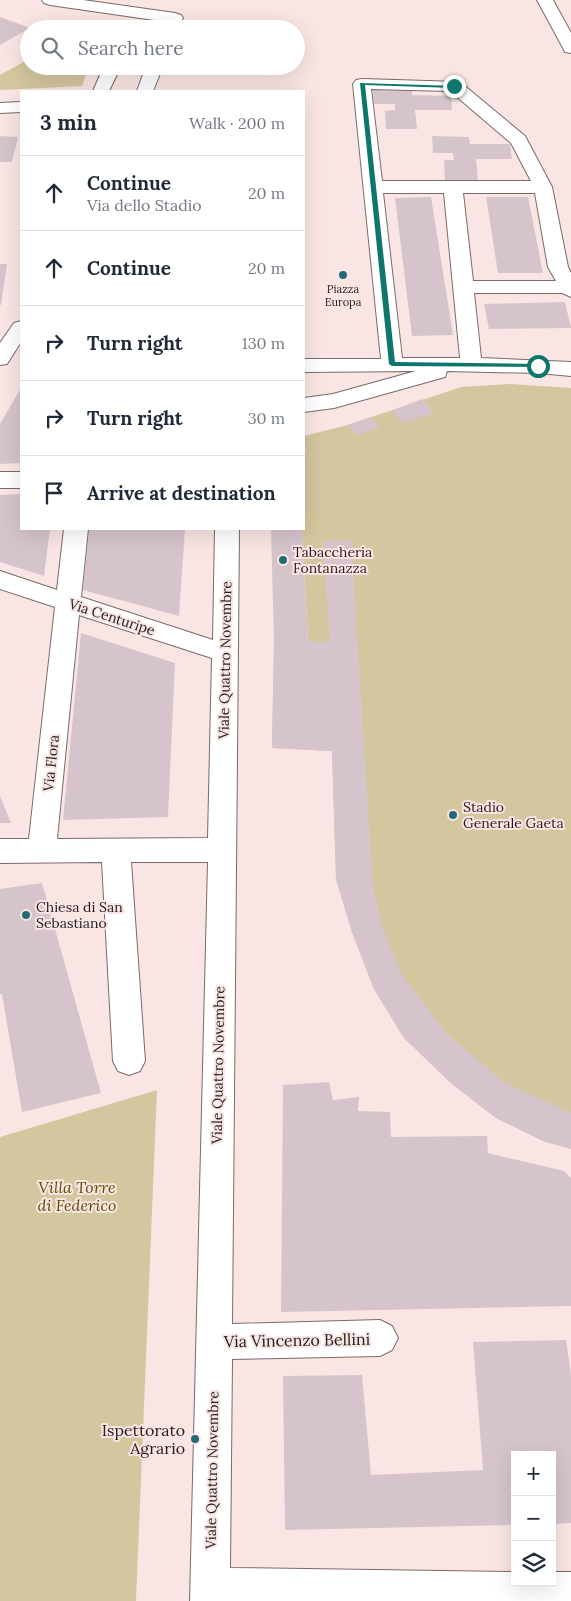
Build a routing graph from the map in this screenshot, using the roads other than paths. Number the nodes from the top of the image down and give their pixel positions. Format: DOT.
graph roads {
  1 [pos="50,0"];
  2 [pos="182,0"];
  3 [pos="545,0"];
  4 [pos="139,13"];
  5 [pos="136,20"];
  6 [pos="161,20"];
  7 [pos="174,20"];
  8 [pos="571,48"];
  9 [pos="109,75"];
  10 [pos="151,75"];
  11 [pos="101,90"];
  12 [pos="145,90"];
  13 [pos="20,107"];
  14 [pos="0,108"];
  15 [pos="372,186"];
  16 [pos="453,187"];
  17 [pos="543,187"];
  18 [pos="464,287"];
  19 [pos="570,289"];
  20 [pos="20,329"];
  21 [pos="0,359"];
  22 [pos="0,363"];
  23 [pos="20,363"];
  24 [pos="392,364"];
  25 [pos="467,364"];
  26 [pos="305,366"];
  27 [pos="571,369"];
  28 [pos="305,405"];
  29 [pos="0,480"];
  30 [pos="20,480"];
  31 [pos="76,530"];
  32 [pos="227,530"];
  33 [pos="0,580"];
  34 [pos="68,602"];
  35 [pos="225,653"];
  36 [pos="222,850"];
  37 [pos="0,851"];
  38 [pos="42,851"];
  39 [pos="116,851"];
  40 [pos="129,1061"];
  41 [pos="380,1338"];
  42 [pos="214,1342"];
  43 [pos="571,1592"];
  44 [pos="210,1594"];
  45 [pos="514,1596"];
  1 -- 4 [label="street"];
  2 -- 7 [label="street"];
  3 -- 8 [label="street"];
  4 -- 5 [label="street"];
  4 -- 6 [label="street"];
  9 -- 11 [label="street"];
  10 -- 12 [label="street"];
  13 -- 14 [label="street"];
  15 -- 16 [label="street"];
  15 -- 17 [label="street"];
  15 -- 24 [label="street"];
  16 -- 17 [label="street"];
  16 -- 18 [label="street"];
  17 -- 19 [label="street"];
  18 -- 19 [label="street"];
  18 -- 25 [label="street"];
  20 -- 21 [label="street"];
  22 -- 23 [label="street"];
  24 -- 25 [label="street"];
  24 -- 26 [label="street"];
  25 -- 27 [label="street"];
  25 -- 28 [label="street"];
  29 -- 30 [label="street"];
  31 -- 34 [label="street, Via Flora"];
  32 -- 35 [label="street, Viale Quattro Novembre"];
  33 -- 34 [label="street, Via Centuripe"];
  34 -- 35 [label="street, Via Centuripe"];
  34 -- 38 [label="street, Via Flora"];
  35 -- 36 [label="street, Viale Quattro Novembre"];
  36 -- 39 [label="street"];
  36 -- 42 [label="street, Viale Quattro Novembre"];
  37 -- 38 [label="street"];
  38 -- 39 [label="street"];
  39 -- 40 [label="street"];
  41 -- 42 [label="street, Via Vincenzo Bellini"];
  42 -- 44 [label="street, Viale Quattro Novembre"];
  43 -- 45 [label="street"];
  44 -- 45 [label="street"];
}
